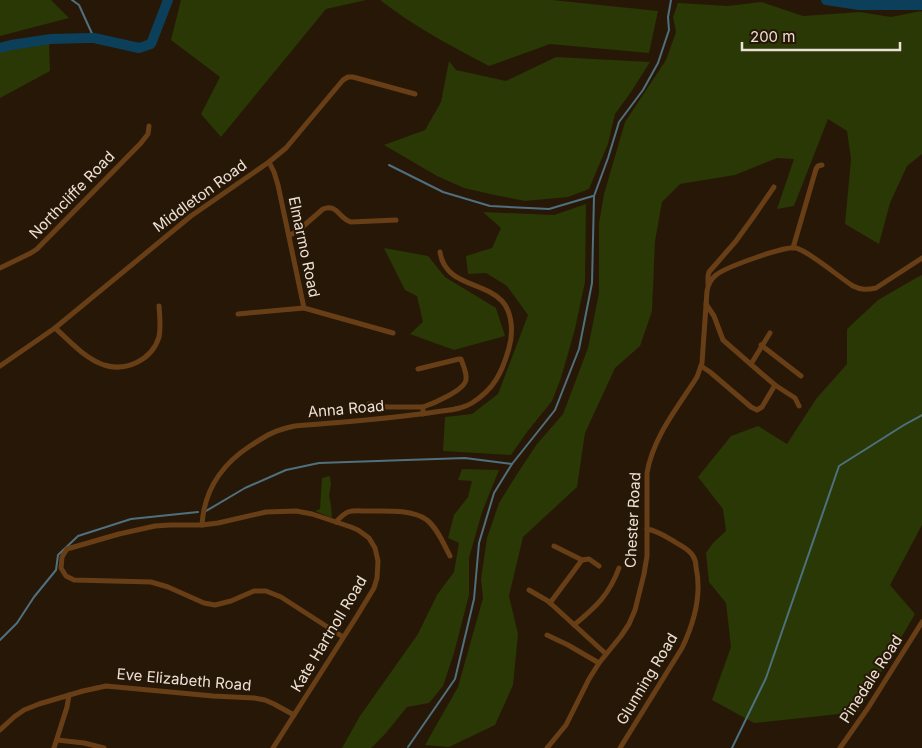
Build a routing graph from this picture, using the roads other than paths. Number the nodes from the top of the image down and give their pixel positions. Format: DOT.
graph roads {
  1 [pos="415,94"];
  2 [pos="149,126"];
  3 [pos="269,162"];
  4 [pos="822,165"];
  5 [pos="774,187"];
  6 [pos="396,220"];
  7 [pos="289,236"];
  8 [pos="793,248"];
  9 [pos="440,252"];
  10 [pos="922,258"];
  11 [pos="0,268"];
  12 [pos="708,284"];
  13 [pos="706,304"];
  14 [pos="159,306"];
  15 [pos="304,308"];
  16 [pos="238,314"];
  17 [pos="55,328"];
  18 [pos="393,333"];
  19 [pos="770,333"];
  20 [pos="762,345"];
  21 [pos="750,364"];
  22 [pos="0,366"];
  23 [pos="701,366"];
  24 [pos="418,369"];
  25 [pos="801,376"];
  26 [pos="776,385"];
  27 [pos="368,404"];
  28 [pos="798,406"];
  29 [pos="423,407"];
  30 [pos="423,414"];
  31 [pos="336,522"];
  32 [pos="202,525"];
  33 [pos="647,530"];
  34 [pos="554,546"];
  35 [pos="450,556"];
  36 [pos="582,560"];
  37 [pos="599,566"];
  38 [pos="619,568"];
  39 [pos="529,590"];
  40 [pos="550,603"];
  41 [pos="922,622"];
  42 [pos="574,625"];
  43 [pos="547,635"];
  44 [pos="343,637"];
  45 [pos="606,654"];
  46 [pos="599,663"];
  47 [pos="69,695"];
  48 [pos="294,715"];
  49 [pos="0,730"];
  50 [pos="57,740"];
  51 [pos="54,748"];
  52 [pos="104,748"];
  53 [pos="273,748"];
  54 [pos="547,748"];
  55 [pos="620,748"];
  56 [pos="840,748"];
  1 -- 3 [label="street, Middleton Road"];
  2 -- 11 [label="street, Northcliffe Road"];
  3 -- 7 [label="street, Elmarmo Road"];
  3 -- 17 [label="street, Middleton Road"];
  4 -- 8 [label="street"];
  5 -- 12 [label="street, Chester Road"];
  6 -- 7 [label="street"];
  7 -- 15 [label="street, Elmarmo Road"];
  8 -- 10 [label="street"];
  8 -- 12 [label="street"];
  9 -- 30 [label="street, Anna Road"];
  12 -- 13 [label="street, Chester Road"];
  13 -- 21 [label="street"];
  13 -- 23 [label="street, Chester Road"];
  14 -- 17 [label="street"];
  15 -- 16 [label="street"];
  15 -- 18 [label="street, Elmarmo Road"];
  17 -- 22 [label="street, Middleton Road"];
  19 -- 20 [label="street"];
  20 -- 21 [label="street"];
  20 -- 25 [label="street"];
  21 -- 26 [label="street"];
  23 -- 26 [label="street"];
  23 -- 33 [label="street, Chester Road"];
  24 -- 29 [label="street"];
  26 -- 28 [label="street"];
  27 -- 29 [label="street"];
  29 -- 30 [label="street"];
  30 -- 32 [label="street, Anna Road"];
  31 -- 32 [label="street, Kate Hartnoll Road"];
  31 -- 35 [label="street"];
  31 -- 44 [label="street, Kate Hartnoll Road"];
  32 -- 44 [label="street, Kate Hartnoll Road"];
  33 -- 45 [label="street, Chester Road"];
  33 -- 55 [label="street, Glunning Road"];
  34 -- 36 [label="street"];
  36 -- 37 [label="street"];
  36 -- 40 [label="street"];
  38 -- 42 [label="street"];
  39 -- 40 [label="street"];
  40 -- 42 [label="street"];
  41 -- 56 [label="street, Pinedale Road"];
  42 -- 45 [label="street"];
  43 -- 46 [label="street"];
  44 -- 48 [label="street, Kate Hartnoll Road"];
  45 -- 46 [label="street, Chester Road"];
  46 -- 54 [label="street, Chester Road"];
  47 -- 48 [label="street, Eve Elizabeth Road"];
  47 -- 49 [label="street"];
  47 -- 50 [label="street"];
  48 -- 53 [label="street, Kate Hartnoll Road"];
  50 -- 51 [label="street"];
  50 -- 52 [label="street"];
}
